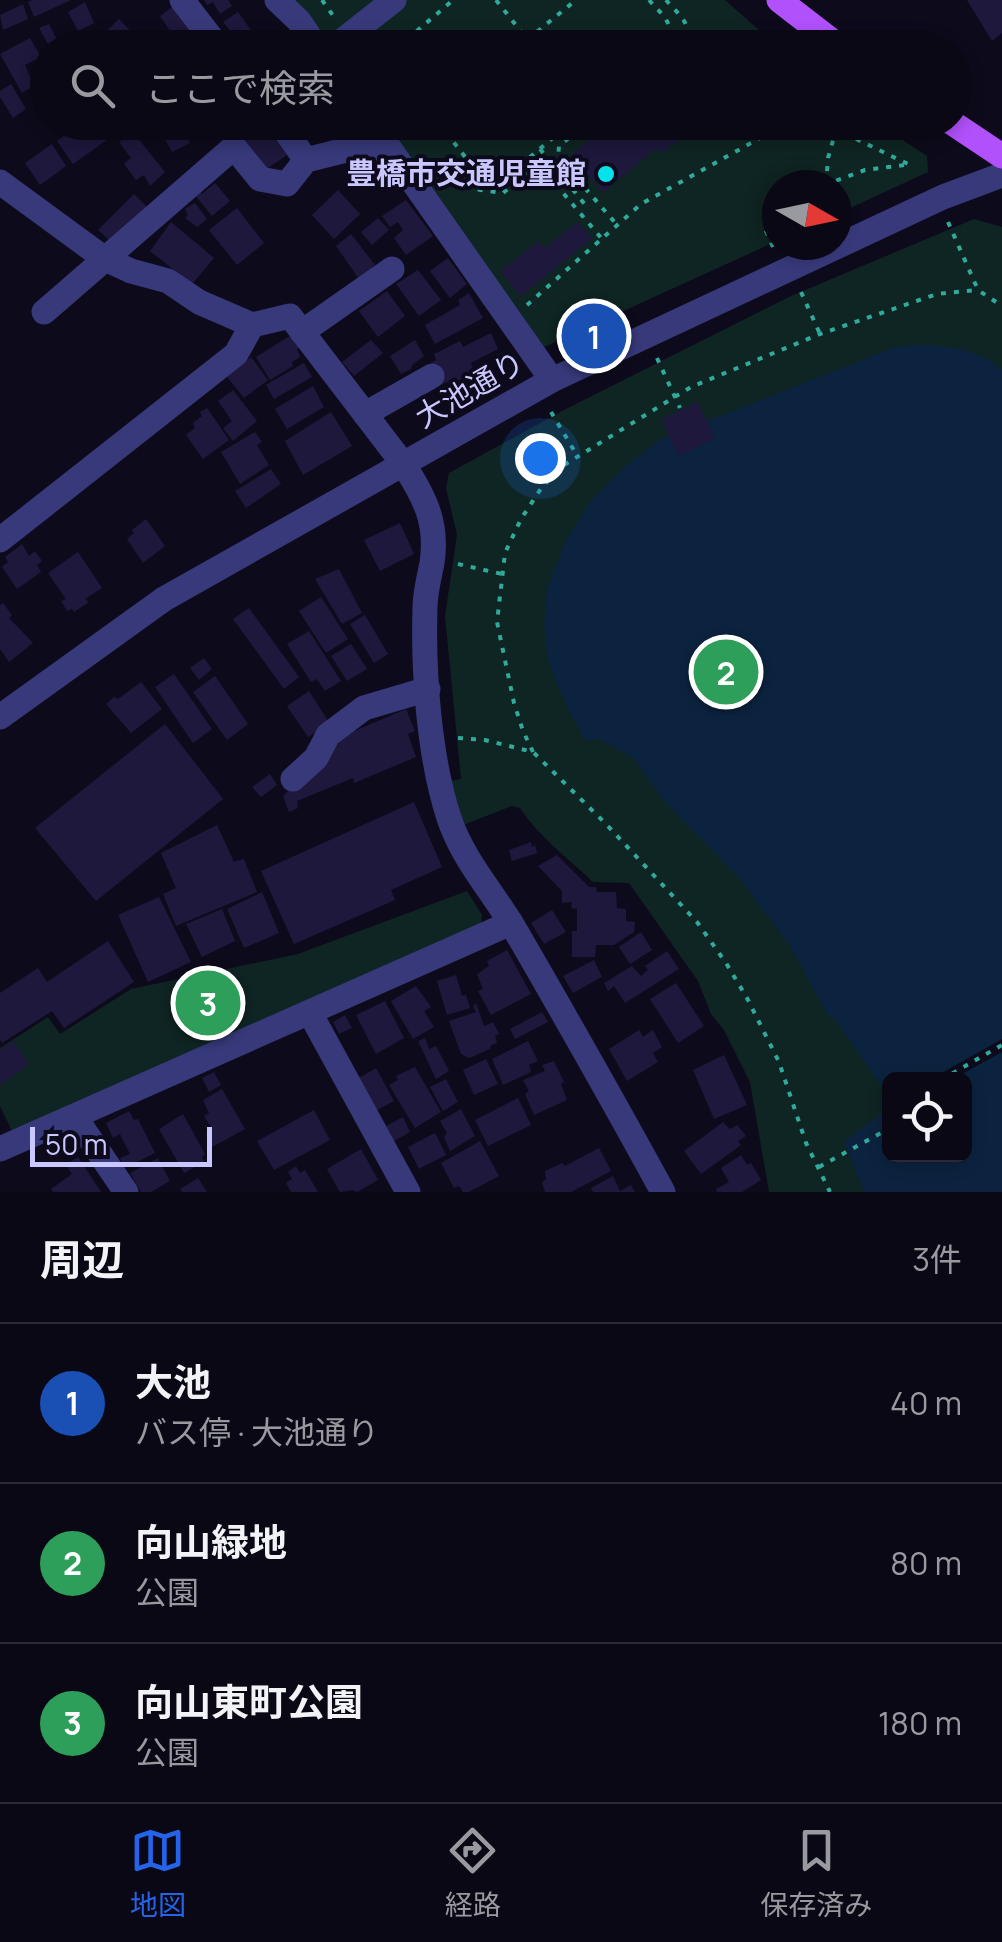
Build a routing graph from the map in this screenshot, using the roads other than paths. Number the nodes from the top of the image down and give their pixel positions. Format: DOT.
graph roads {
  1 [pos="182,0"];
  2 [pos="277,0"];
  3 [pos="394,0"];
  4 [pos="779,0"];
  5 [pos="206,30"];
  6 [pos="305,30"];
  7 [pos="356,30"];
  8 [pos="818,30"];
  9 [pos="972,136"];
  10 [pos="292,140"];
  11 [pos="384,140"];
  12 [pos="392,151"];
  13 [pos="1002,156"];
  14 [pos="306,160"];
  15 [pos="1002,175"];
  16 [pos="0,182"];
  17 [pos="105,258"];
  18 [pos="392,269"];
  19 [pos="44,312"];
  20 [pos="252,325"];
  21 [pos="302,332"];
  22 [pos="432,376"];
  23 [pos="552,380"];
  24 [pos="365,414"];
  25 [pos="404,464"];
  26 [pos="0,540"];
  27 [pos="428,689"];
  28 [pos="0,717"];
  29 [pos="293,779"];
  30 [pos="511,923"];
  31 [pos="310,1013"];
  32 [pos="76,1118"];
  33 [pos="0,1150"];
  34 [pos="126,1192"];
  35 [pos="408,1192"];
  36 [pos="664,1192"];
  1 -- 5 [label="street"];
  2 -- 6 [label="street"];
  3 -- 7 [label="street"];
  4 -- 8 [label="main road"];
  9 -- 13 [label="main road"];
  10 -- 14 [label="street"];
  11 -- 12 [label="street"];
  12 -- 14 [label="street"];
  12 -- 23 [label="street"];
  14 -- 17 [label="street"];
  15 -- 23 [label="street, 大池通り"];
  16 -- 17 [label="street"];
  17 -- 19 [label="street"];
  17 -- 20 [label="street"];
  18 -- 21 [label="street"];
  20 -- 21 [label="street"];
  20 -- 26 [label="street"];
  21 -- 24 [label="street"];
  22 -- 24 [label="street"];
  23 -- 25 [label="street, 大池通り"];
  24 -- 25 [label="street"];
  25 -- 27 [label="street"];
  25 -- 28 [label="street, 大池通り"];
  27 -- 29 [label="street"];
  27 -- 30 [label="street"];
  30 -- 31 [label="street"];
  30 -- 36 [label="street"];
  31 -- 32 [label="street"];
  31 -- 35 [label="street"];
  32 -- 33 [label="street"];
  32 -- 34 [label="street"];
}
